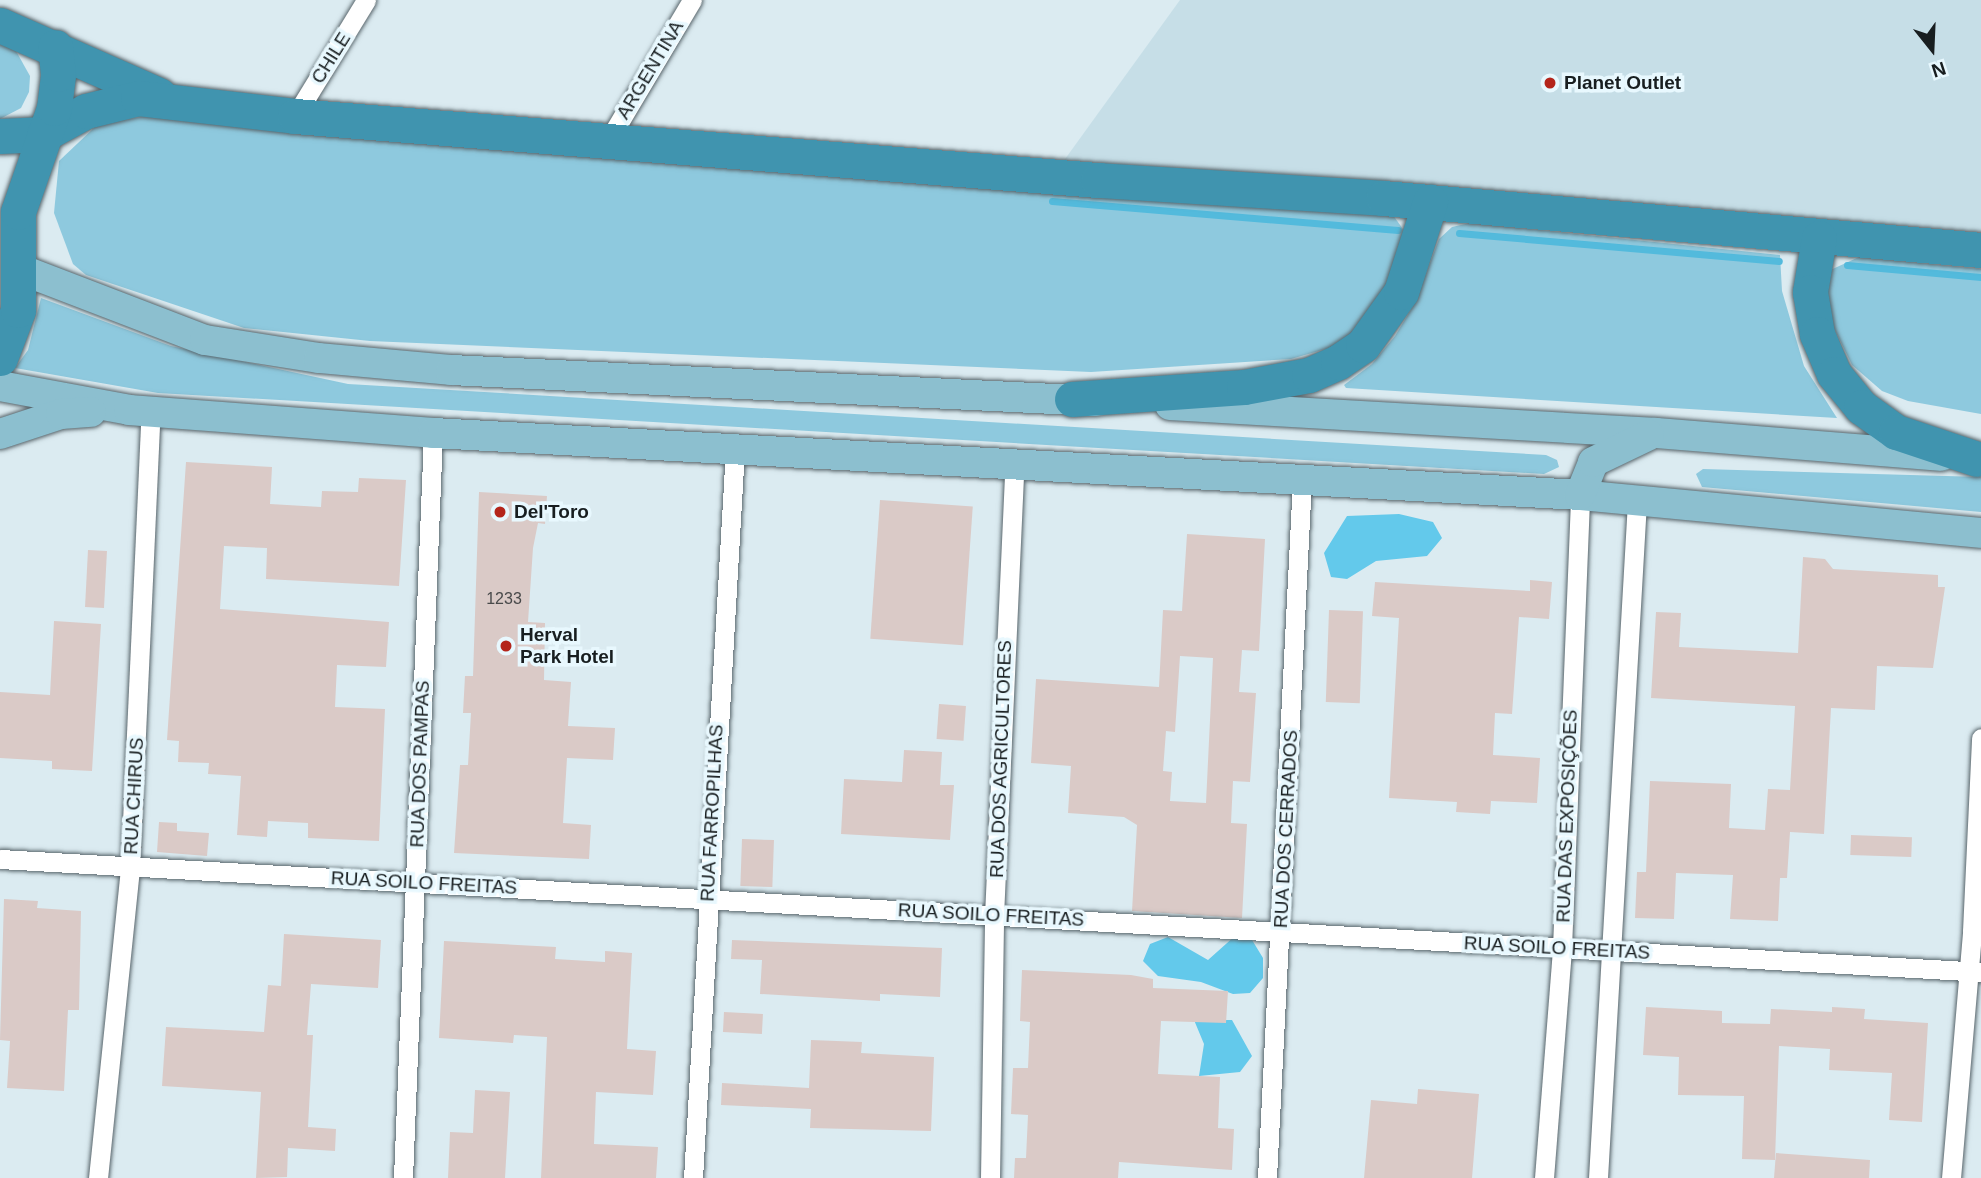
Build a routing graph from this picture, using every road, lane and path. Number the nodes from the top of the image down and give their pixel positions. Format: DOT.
graph roads {
  1 [pos="366,0"];
  2 [pos="692,0"];
  3 [pos="0,25"];
  4 [pos="55,47"];
  5 [pos="172,101"];
  6 [pos="295,116"];
  7 [pos="44,134"];
  8 [pos="0,136"];
  9 [pos="608,141"];
  10 [pos="1430,202"];
  11 [pos="1819,238"];
  12 [pos="1981,250"];
  13 [pos="9,264"];
  14 [pos="0,358"];
  15 [pos="0,386"];
  16 [pos="1072,399"];
  17 [pos="140,411"];
  18 [pos="433,433"];
  19 [pos="1656,433"];
  20 [pos="0,434"];
  21 [pos="734,449"];
  22 [pos="1979,459"];
  23 [pos="1014,467"];
  24 [pos="1301,480"];
  25 [pos="1580,495"];
  26 [pos="1637,501"];
  27 [pos="1981,533"];
  28 [pos="1981,738"];
  29 [pos="0,859"];
  30 [pos="130,866"];
  31 [pos="415,882"];
  32 [pos="707,899"];
  33 [pos="994,916"];
  34 [pos="1282,932"];
  35 [pos="1562,948"];
  36 [pos="1610,951"];
  37 [pos="1974,972"];
  38 [pos="99,1178"];
  39 [pos="403,1178"];
  40 [pos="693,1178"];
  41 [pos="990,1178"];
  42 [pos="1267,1178"];
  43 [pos="1544,1178"];
  44 [pos="1598,1178"];
  45 [pos="1951,1178"];
  1 -- 6 [label="street, CHILE"];
  2 -- 9 [label="street, ARGENTINA"];
  3 -- 4 [label="highway"];
  4 -- 5 [label="highway"];
  4 -- 7 [label="highway"];
  5 -- 6 [label="highway"];
  5 -- 7 [label="highway"];
  6 -- 9 [label="highway"];
  7 -- 8 [label="highway"];
  7 -- 13 [label="highway"];
  9 -- 10 [label="highway"];
  10 -- 11 [label="highway"];
  10 -- 16 [label="highway"];
  11 -- 12 [label="highway"];
  11 -- 22 [label="highway"];
  13 -- 14 [label="highway"];
  13 -- 16 [label="main road"];
  15 -- 17 [label="main road"];
  16 -- 19 [label="main road"];
  17 -- 18 [label="main road"];
  17 -- 20 [label="main road"];
  17 -- 30 [label="street, RUA CHIRUS"];
  18 -- 21 [label="main road"];
  18 -- 31 [label="street, RUA DOS PAMPAS"];
  19 -- 22 [label="main road"];
  19 -- 25 [label="main road"];
  21 -- 23 [label="main road"];
  21 -- 32 [label="street, RUA FARROPILHAS"];
  23 -- 24 [label="main road"];
  23 -- 33 [label="street, RUA DOS AGRICULTORES"];
  24 -- 25 [label="main road"];
  24 -- 34 [label="street, RUA DOS CERRADOS"];
  25 -- 26 [label="main road"];
  25 -- 35 [label="street, RUA DAS EXPOSIÇÕES"];
  26 -- 27 [label="main road"];
  26 -- 36 [label="street"];
  28 -- 37 [label="street"];
  29 -- 30 [label="street, RUA SOILO FREITAS"];
  30 -- 31 [label="street, RUA SOILO FREITAS"];
  30 -- 38 [label="street, RUA CHIRUS"];
  31 -- 32 [label="street, RUA SOILO FREITAS"];
  31 -- 39 [label="street, RUA DOS PAMPAS"];
  32 -- 33 [label="street, RUA SOILO FREITAS"];
  32 -- 40 [label="street, RUA FARROPILHAS"];
  33 -- 34 [label="street, RUA SOILO FREITAS"];
  33 -- 41 [label="street, RUA DOS AGRICULTORES"];
  34 -- 35 [label="street, RUA SOILO FREITAS"];
  34 -- 42 [label="street, RUA DOS CERRADOS"];
  35 -- 36 [label="street, RUA SOILO FREITAS"];
  35 -- 43 [label="street, RUA DAS EXPOSIÇÕES"];
  36 -- 37 [label="street, RUA SOILO FREITAS"];
  36 -- 44 [label="street"];
  37 -- 45 [label="street"];
}
